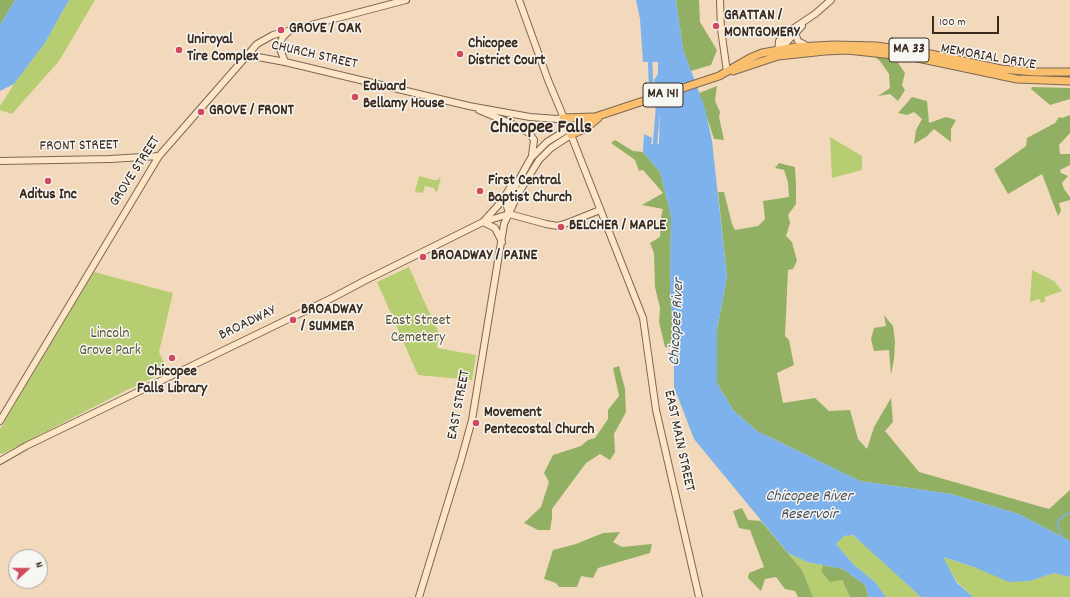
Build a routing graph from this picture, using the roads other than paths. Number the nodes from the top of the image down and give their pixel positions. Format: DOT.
graph roads {
  1 [pos="406,0"];
  2 [pos="519,0"];
  3 [pos="720,0"];
  4 [pos="831,0"];
  5 [pos="813,15"];
  6 [pos="289,31"];
  7 [pos="795,33"];
  8 [pos="807,46"];
  9 [pos="778,53"];
  10 [pos="248,55"];
  11 [pos="284,62"];
  12 [pos="727,72"];
  13 [pos="1070,72"];
  14 [pos="1070,81"];
  15 [pos="469,106"];
  16 [pos="598,117"];
  17 [pos="563,118"];
  18 [pos="570,132"];
  19 [pos="159,156"];
  20 [pos="531,158"];
  21 [pos="0,161"];
  22 [pos="522,172"];
  23 [pos="600,210"];
  24 [pos="509,214"];
  25 [pos="483,222"];
  26 [pos="502,242"];
  27 [pos="0,421"];
  28 [pos="0,461"];
  29 [pos="419,597"];
  30 [pos="699,597"];
  1 -- 6 [label="main road, GROVE STREET"];
  2 -- 17 [label="main road, EAST MAIN STREET"];
  3 -- 12 [label="main road"];
  4 -- 5 [label="main road"];
  5 -- 7 [label="main road"];
  5 -- 9 [label="main road"];
  6 -- 10 [label="main road, GROVE STREET"];
  6 -- 11 [label="main road"];
  7 -- 8 [label="main road"];
  7 -- 9 [label="main road"];
  8 -- 9 [label="main road, MEMORIAL DRIVE / MA 33"];
  8 -- 13 [label="main road, MEMORIAL DRIVE / MA 33"];
  9 -- 12 [label="main road, MEMORIAL DRIVE / MA 33"];
  9 -- 14 [label="main road, MEMORIAL DRIVE / MA 33"];
  10 -- 11 [label="main road, CHURCH STREET"];
  10 -- 19 [label="main road, GROVE STREET"];
  11 -- 15 [label="main road, CHURCH STREET"];
  12 -- 16 [label="main road, MA 141"];
  15 -- 17 [label="main road, CHURCH STREET"];
  15 -- 20 [label="main road, CHURCH STREET"];
  16 -- 17 [label="main road"];
  16 -- 18 [label="main road, MA 141"];
  17 -- 18 [label="main road, EAST MAIN STREET"];
  18 -- 20 [label="main road"];
  18 -- 23 [label="main road, EAST MAIN STREET"];
  18 -- 24 [label="main road"];
  19 -- 21 [label="main road, FRONT STREET"];
  19 -- 27 [label="main road, GROVE STREET"];
  20 -- 22 [label="main road"];
  22 -- 24 [label="main road"];
  22 -- 25 [label="main road"];
  23 -- 24 [label="main road"];
  23 -- 30 [label="main road, EAST MAIN STREET"];
  24 -- 25 [label="main road, BROADWAY"];
  24 -- 26 [label="main road, EAST STREET"];
  25 -- 26 [label="main road"];
  25 -- 28 [label="main road, BROADWAY"];
  26 -- 29 [label="main road, EAST STREET"];
}
